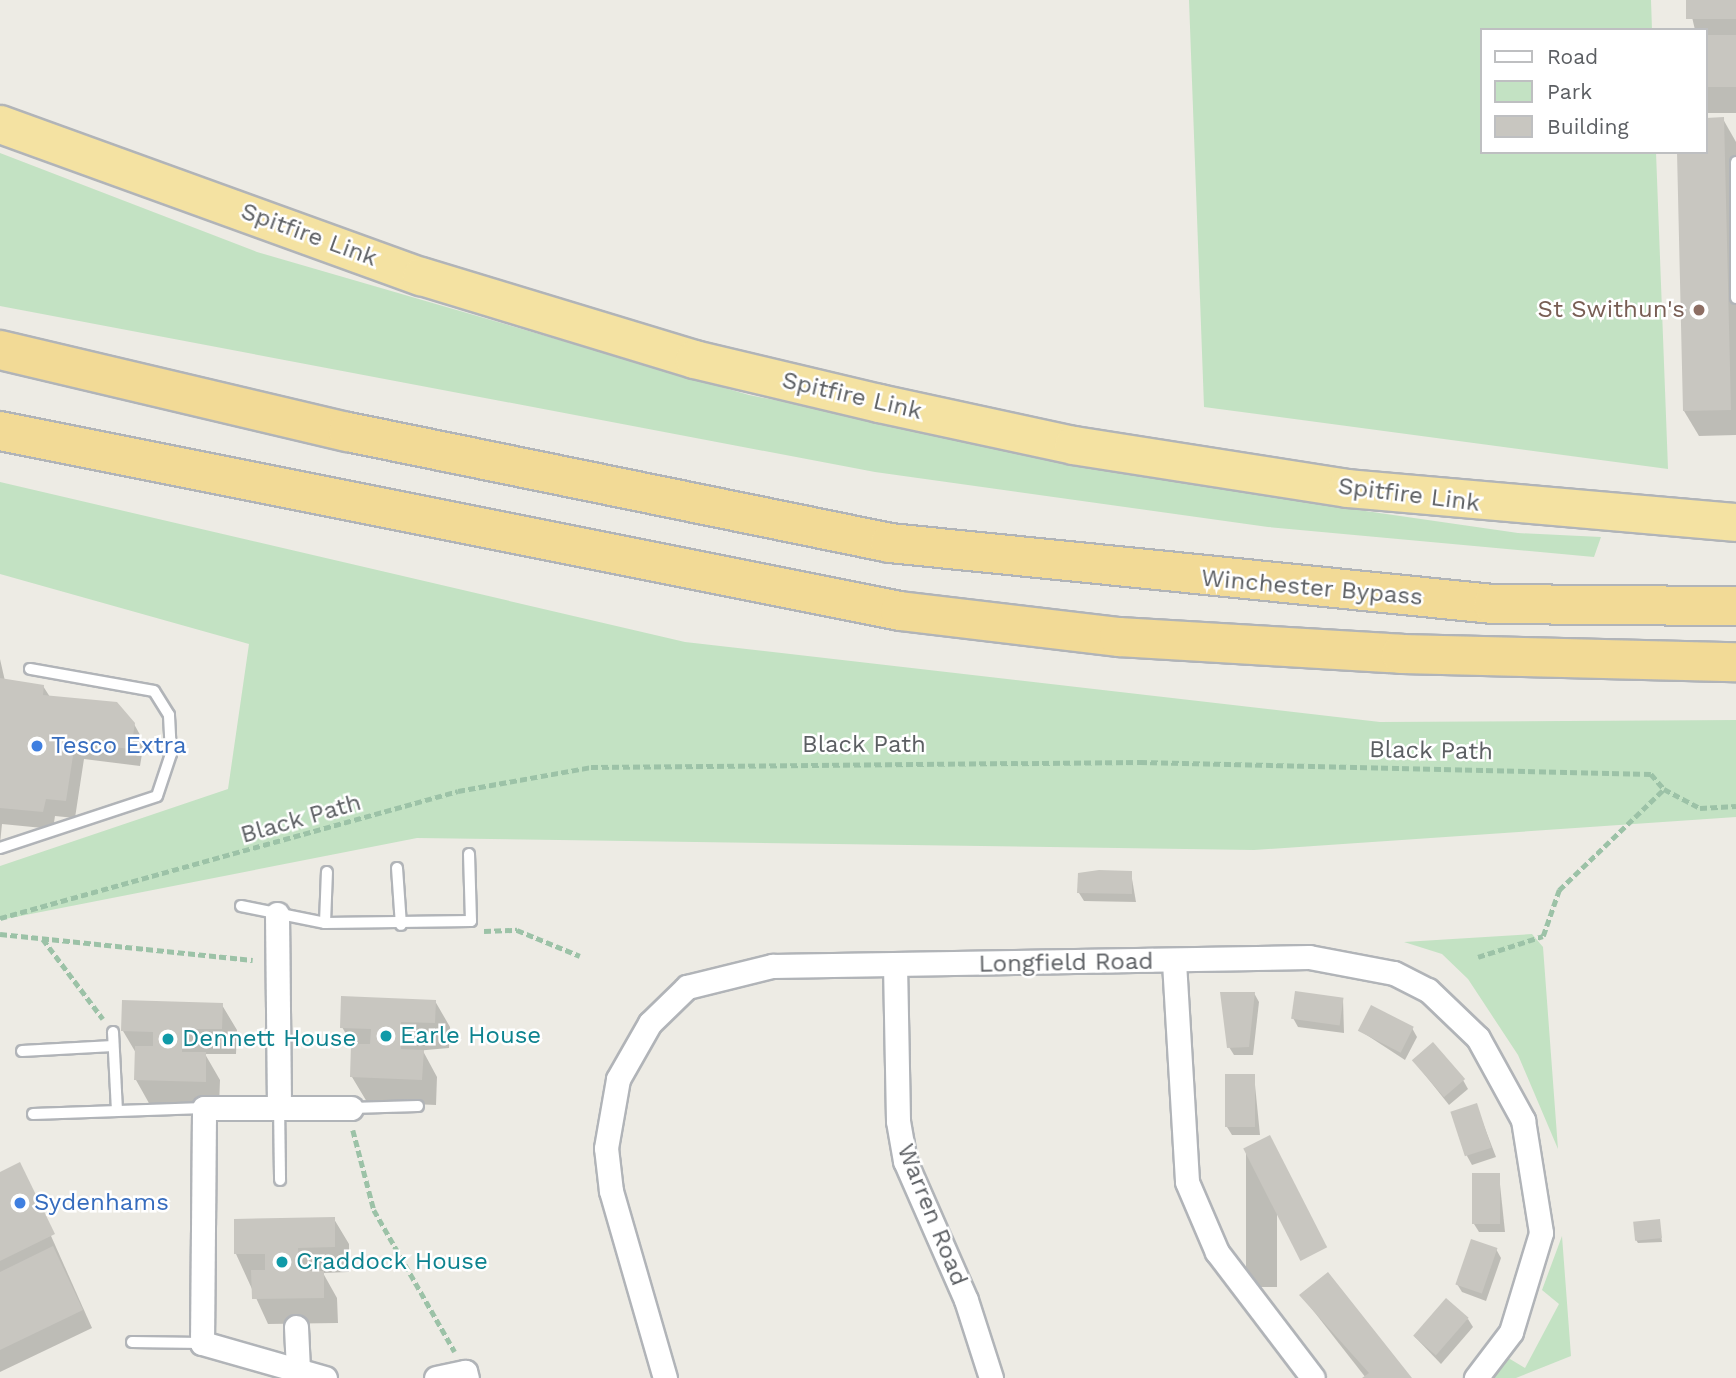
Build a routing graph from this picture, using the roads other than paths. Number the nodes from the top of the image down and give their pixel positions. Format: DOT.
graph roads {
  1 [pos="0,124"];
  2 [pos="1736,162"];
  3 [pos="1736,298"];
  4 [pos="0,350"];
  5 [pos="0,370"];
  6 [pos="123,381"];
  7 [pos="0,431"];
  8 [pos="0,445"];
  9 [pos="149,457"];
  10 [pos="1736,522"];
  11 [pos="1736,606"];
  12 [pos="1736,662"];
  13 [pos="30,669"];
  14 [pos="0,848"];
  15 [pos="469,854"];
  16 [pos="397,868"];
  17 [pos="327,872"];
  18 [pos="241,906"];
  19 [pos="276,914"];
  20 [pos="324,923"];
  21 [pos="401,925"];
  22 [pos="1174,962"];
  23 [pos="895,964"];
  24 [pos="113,1032"];
  25 [pos="113,1046"];
  26 [pos="22,1051"];
  27 [pos="279,1104"];
  28 [pos="418,1106"];
  29 [pos="204,1108"];
  30 [pos="351,1108"];
  31 [pos="117,1111"];
  32 [pos="33,1114"];
  33 [pos="280,1180"];
  34 [pos="296,1327"];
  35 [pos="132,1342"];
  36 [pos="202,1343"];
  37 [pos="310,1375"];
  38 [pos="466,1375"];
  39 [pos="436,1378"];
  40 [pos="665,1378"];
  41 [pos="990,1378"];
  42 [pos="1313,1378"];
  43 [pos="1476,1378"];
  1 -- 10 [label="highway, Spitfire Link"];
  2 -- 3 [label="lane"];
  4 -- 6 [label="highway"];
  5 -- 6 [label="highway"];
  6 -- 11 [label="highway, Winchester Bypass"];
  7 -- 9 [label="highway"];
  8 -- 9 [label="highway"];
  9 -- 12 [label="highway"];
  13 -- 14 [label="lane"];
  15 -- 21 [label="lane"];
  16 -- 21 [label="lane"];
  17 -- 20 [label="lane"];
  18 -- 19 [label="lane"];
  19 -- 20 [label="lane"];
  19 -- 27 [label="street"];
  20 -- 21 [label="lane"];
  22 -- 23 [label="street, Longfield Road"];
  22 -- 42 [label="street"];
  22 -- 43 [label="street, Longfield Road"];
  23 -- 40 [label="street, Longfield Road"];
  23 -- 41 [label="street, Warren Road"];
  24 -- 25 [label="lane"];
  25 -- 26 [label="lane"];
  25 -- 31 [label="lane"];
  27 -- 29 [label="street"];
  27 -- 30 [label="street"];
  27 -- 33 [label="lane"];
  28 -- 30 [label="lane"];
  29 -- 31 [label="lane"];
  29 -- 36 [label="street"];
  31 -- 32 [label="lane"];
  34 -- 37 [label="street"];
  35 -- 36 [label="lane"];
  36 -- 37 [label="street"];
  38 -- 39 [label="street"];
}
